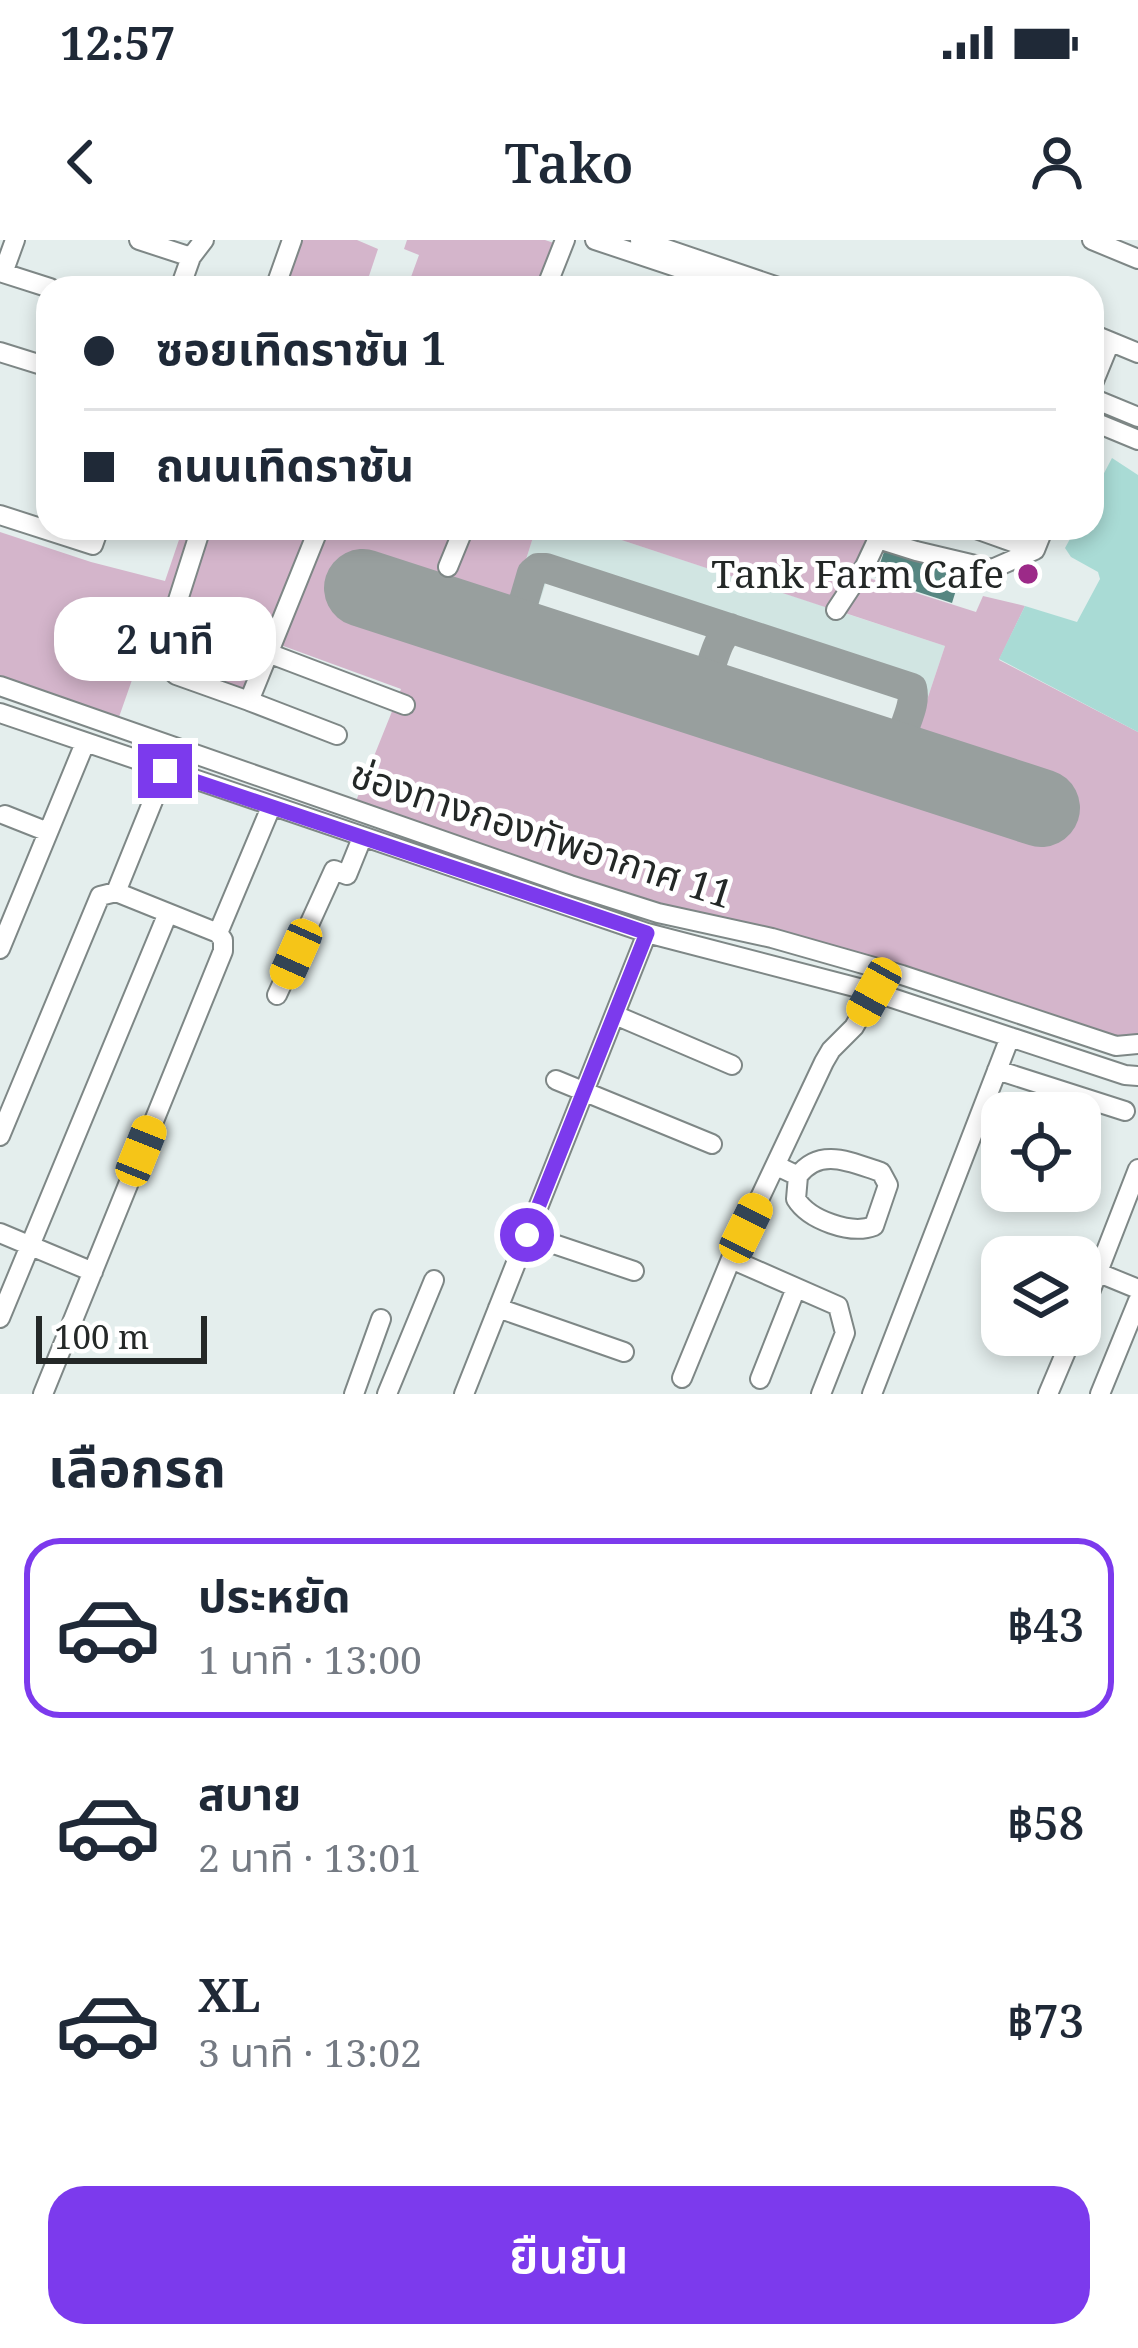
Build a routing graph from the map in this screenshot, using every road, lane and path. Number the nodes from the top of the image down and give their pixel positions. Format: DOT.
graph roads {
  1 [pos="15,240"];
  2 [pos="139,240"];
  3 [pos="204,240"];
  4 [pos="292,240"];
  5 [pos="565,240"];
  6 [pos="595,240"];
  7 [pos="640,240"];
  8 [pos="1092,240"];
  9 [pos="191,257"];
  10 [pos="1138,259"];
  11 [pos="2,273"];
  12 [pos="188,276"];
  13 [pos="279,276"];
  14 [pos="551,276"];
  15 [pos="704,276"];
  16 [pos="746,276"];
  17 [pos="36,284"];
  18 [pos="1104,339"];
  19 [pos="0,352"];
  20 [pos="1138,353"];
  21 [pos="36,363"];
  22 [pos="1104,403"];
  23 [pos="1138,418"];
  24 [pos="1104,426"];
  25 [pos="1138,440"];
  26 [pos="0,515"];
  27 [pos="36,527"];
  28 [pos="197,540"];
  29 [pos="314,540"];
  30 [pos="459,540"];
  31 [pos="877,540"];
  32 [pos="900,540"];
  33 [pos="982,540"];
  34 [pos="1010,540"];
  35 [pos="1039,540"];
  36 [pos="1035,550"];
  37 [pos="448,567"];
  38 [pos="975,567"];
  39 [pos="836,610"];
  40 [pos="268,653"];
  41 [pos="0,686"];
  42 [pos="249,701"];
  43 [pos="404,705"];
  44 [pos="0,713"];
  45 [pos="338,735"];
  46 [pos="85,743"];
  47 [pos="165,771"];
  48 [pos="271,807"];
  49 [pos="5,815"];
  50 [pos="48,832"];
  51 [pos="362,838"];
  52 [pos="0,891"];
  53 [pos="116,892"];
  54 [pos="20,900"];
  55 [pos="168,913"];
  56 [pos="218,933"];
  57 [pos="647,933"];
  58 [pos="0,949"];
  59 [pos="874,992"];
  60 [pos="277,995"];
  61 [pos="615,1015"];
  62 [pos="1010,1037"];
  63 [pos="1138,1044"];
  64 [pos="732,1065"];
  65 [pos="997,1070"];
  66 [pos="556,1080"];
  67 [pos="1134,1081"];
  68 [pos="584,1092"];
  69 [pos="1125,1112"];
  70 [pos="0,1136"];
  71 [pos="712,1144"];
  72 [pos="777,1166"];
  73 [pos="1138,1169"];
  74 [pos="798,1176"];
  75 [pos="0,1233"];
  76 [pos="527,1235"];
  77 [pos="30,1246"];
  78 [pos="731,1259"];
  79 [pos="1101,1268"];
  80 [pos="634,1271"];
  81 [pos="93,1272"];
  82 [pos="1101,1274"];
  83 [pos="434,1280"];
  84 [pos="796,1288"];
  85 [pos="1138,1289"];
  86 [pos="1138,1301"];
  87 [pos="498,1308"];
  88 [pos="0,1318"];
  89 [pos="381,1319"];
  90 [pos="1128,1351"];
  91 [pos="624,1352"];
  92 [pos="1066,1356"];
  93 [pos="682,1378"];
  94 [pos="760,1379"];
  95 [pos="1055,1392"];
  96 [pos="43,1394"];
  97 [pos="354,1394"];
  98 [pos="387,1394"];
  99 [pos="464,1394"];
  100 [pos="820,1394"];
  101 [pos="872,1394"];
  102 [pos="1100,1394"];
  1 -- 11 [label="street"];
  2 -- 9 [label="street"];
  3 -- 9 [label="street"];
  4 -- 13 [label="street"];
  5 -- 14 [label="street"];
  6 -- 15 [label="street"];
  7 -- 16 [label="street"];
  8 -- 10 [label="street"];
  9 -- 12 [label="street"];
  11 -- 17 [label="street"];
  18 -- 20 [label="street"];
  19 -- 21 [label="street"];
  22 -- 23 [label="street"];
  24 -- 25 [label="street"];
  26 -- 27 [label="street"];
  28 -- 42 [label="street"];
  29 -- 40 [label="street"];
  30 -- 37 [label="street"];
  31 -- 39 [label="street"];
  32 -- 38 [label="street"];
  33 -- 38 [label="street"];
  34 -- 36 [label="street"];
  35 -- 36 [label="street"];
  36 -- 38 [label="street"];
  40 -- 42 [label="street"];
  40 -- 43 [label="street"];
  41 -- 63 [label="street, ช่องทางกองทัพอากาศ 11"];
  42 -- 45 [label="street"];
  44 -- 46 [label="street"];
  46 -- 47 [label="street"];
  46 -- 50 [label="street"];
  47 -- 48 [label="street"];
  47 -- 53 [label="street"];
  48 -- 51 [label="street"];
  48 -- 56 [label="street"];
  49 -- 50 [label="street"];
  50 -- 54 [label="street"];
  51 -- 57 [label="street"];
  51 -- 60 [label="street"];
  52 -- 54 [label="street"];
  53 -- 55 [label="street"];
  53 -- 70 [label="street"];
  54 -- 58 [label="street"];
  55 -- 56 [label="street"];
  55 -- 77 [label="street"];
  56 -- 81 [label="street"];
  57 -- 59 [label="street"];
  57 -- 61 [label="street"];
  59 -- 62 [label="street"];
  59 -- 72 [label="street"];
  61 -- 64 [label="street"];
  61 -- 68 [label="street"];
  62 -- 65 [label="street"];
  62 -- 67 [label="street"];
  65 -- 69 [label="street"];
  65 -- 101 [label="street"];
  66 -- 68 [label="street"];
  68 -- 71 [label="street"];
  68 -- 76 [label="street"];
  72 -- 74 [label="street"];
  72 -- 78 [label="street"];
  73 -- 79 [label="street"];
  74 -- 74 [label="street"];
  75 -- 77 [label="street"];
  76 -- 80 [label="street"];
  76 -- 87 [label="street"];
  77 -- 81 [label="street"];
  77 -- 88 [label="street"];
  78 -- 84 [label="street"];
  78 -- 93 [label="street"];
  81 -- 96 [label="street"];
  82 -- 85 [label="street"];
  83 -- 98 [label="street"];
  84 -- 94 [label="street"];
  84 -- 100 [label="street"];
  86 -- 90 [label="street"];
  87 -- 91 [label="street"];
  87 -- 99 [label="street"];
  89 -- 97 [label="street"];
  90 -- 102 [label="street"];
  92 -- 95 [label="street"];
}
